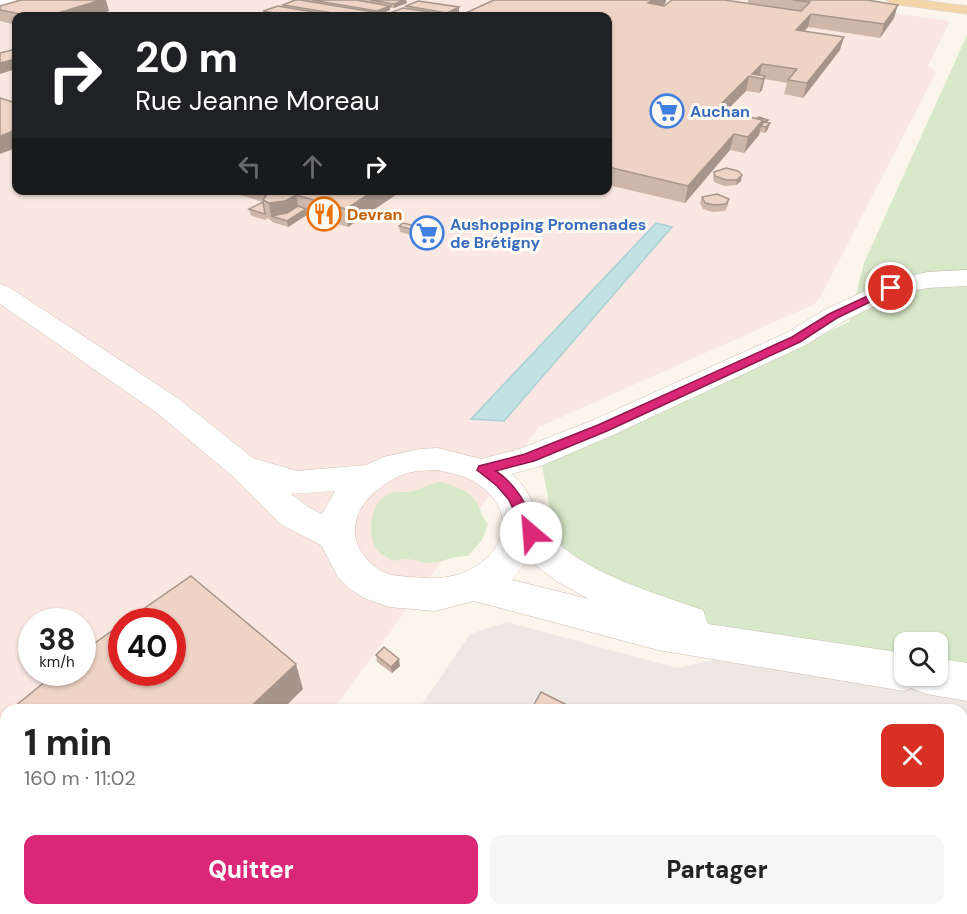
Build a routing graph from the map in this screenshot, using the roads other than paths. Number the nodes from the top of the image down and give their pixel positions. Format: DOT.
graph roads {
  1 [pos="11,0"];
  2 [pos="892,0"];
  3 [pos="925,0"];
  4 [pos="0,4"];
  5 [pos="967,8"];
  6 [pos="967,278"];
  7 [pos="0,292"];
  8 [pos="242,466"];
  9 [pos="484,470"];
  10 [pos="371,476"];
  11 [pos="522,517"];
  12 [pos="336,537"];
  13 [pos="476,586"];
  14 [pos="764,649"];
  15 [pos="894,670"];
  16 [pos="948,679"];
  17 [pos="967,682"];
  1 -- 4 [label="street"];
  2 -- 5 [label="main road"];
  3 -- 5 [label="main road"];
  6 -- 9 [label="street"];
  7 -- 8 [label="street"];
  8 -- 10 [label="street"];
  8 -- 12 [label="street"];
  9 -- 10 [label="street"];
  9 -- 11 [label="street"];
  10 -- 12 [label="street"];
  11 -- 13 [label="street"];
  11 -- 14 [label="street"];
  12 -- 13 [label="street"];
  13 -- 14 [label="street"];
  14 -- 15 [label="street"];
  16 -- 17 [label="street"];
}
